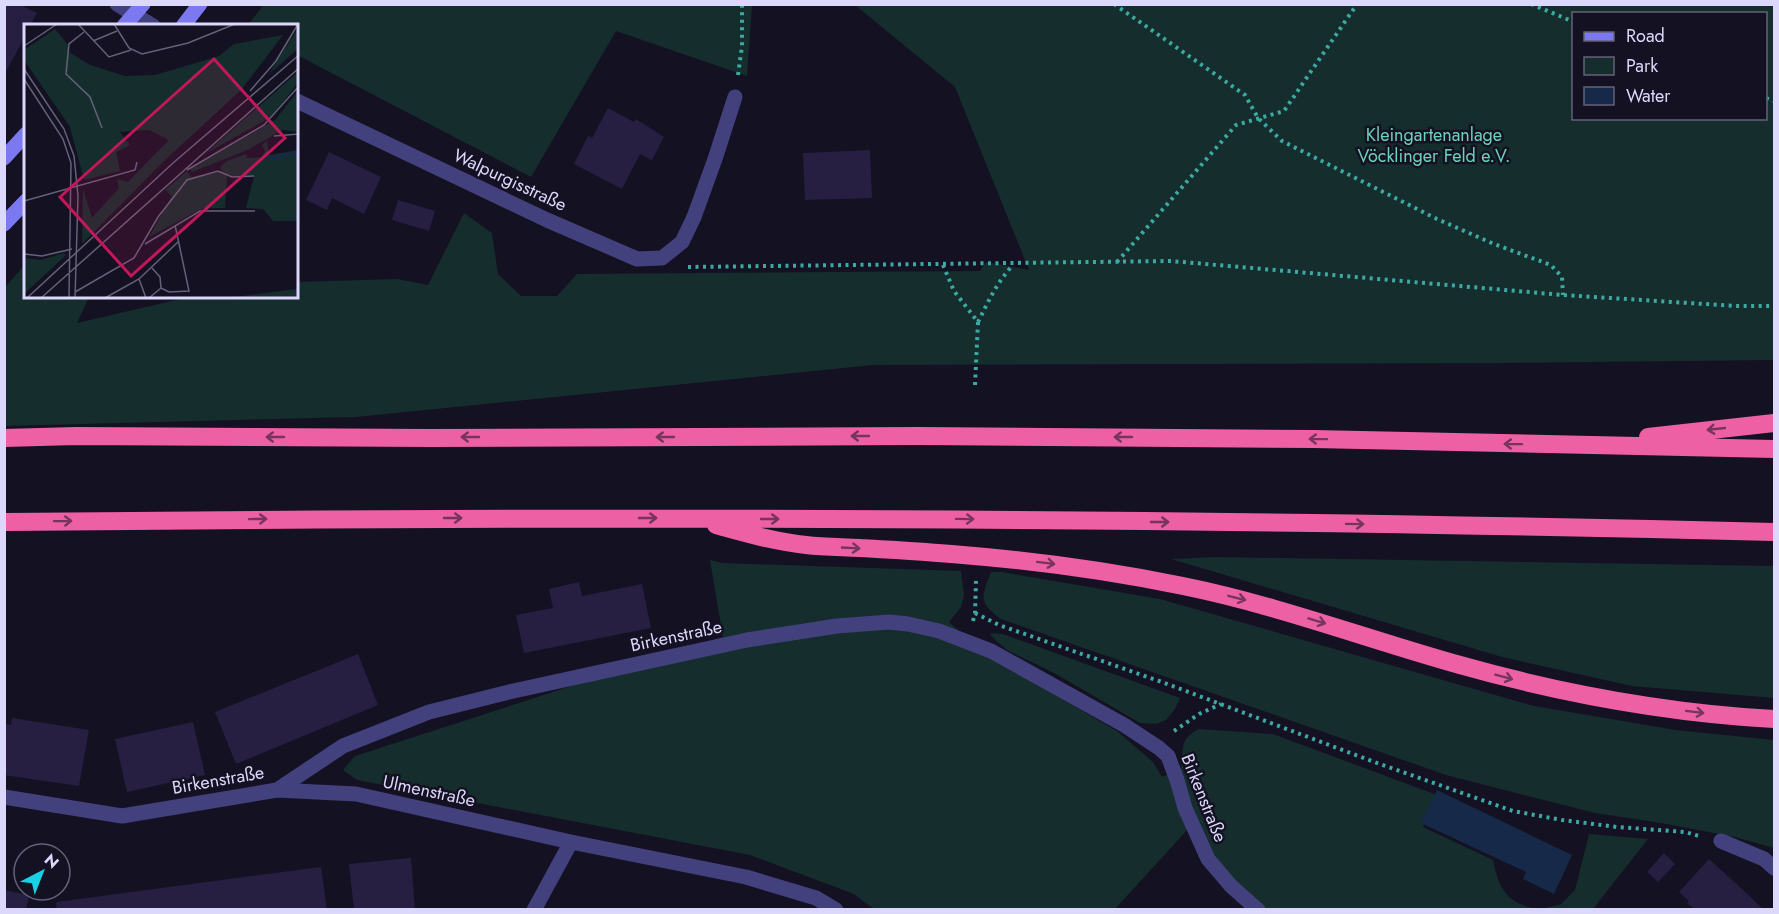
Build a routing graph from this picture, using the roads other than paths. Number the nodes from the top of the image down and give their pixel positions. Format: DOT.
graph roads {
  1 [pos="117,4"];
  2 [pos="200,4"];
  3 [pos="138,9"];
  4 [pos="126,24"];
  5 [pos="151,24"];
  6 [pos="185,24"];
  7 [pos="735,97"];
  8 [pos="298,101"];
  9 [pos="24,136"];
  10 [pos="4,158"];
  11 [pos="24,203"];
  12 [pos="4,224"];
  13 [pos="1774,423"];
  14 [pos="4,438"];
  15 [pos="1572,445"];
  16 [pos="1774,449"];
  17 [pos="691,518"];
  18 [pos="4,522"];
  19 [pos="1774,532"];
  20 [pos="1774,719"];
  21 [pos="277,790"];
  22 [pos="4,797"];
  23 [pos="1720,841"];
  24 [pos="571,842"];
  25 [pos="1774,868"];
  26 [pos="534,909"];
  27 [pos="836,909"];
  28 [pos="1258,909"];
  1 -- 3 [label="street"];
  2 -- 6 [label="main road"];
  3 -- 4 [label="main road"];
  3 -- 5 [label="street"];
  7 -- 8 [label="street, Walpurgisstraße"];
  9 -- 10 [label="main road"];
  11 -- 12 [label="main road"];
  13 -- 15 [label="highway, one-way"];
  15 -- 14 [label="highway, one-way"];
  15 -- 16 [label="highway"];
  18 -- 17 [label="highway, one-way"];
  17 -- 19 [label="highway, one-way"];
  17 -- 20 [label="highway, one-way"];
  21 -- 22 [label="street, Birkenstraße"];
  21 -- 24 [label="street, Ulmenstraße"];
  21 -- 28 [label="street, Birkenstraße"];
  23 -- 25 [label="street"];
  24 -- 26 [label="street"];
  24 -- 27 [label="street, Ulmenstraße"];
}
